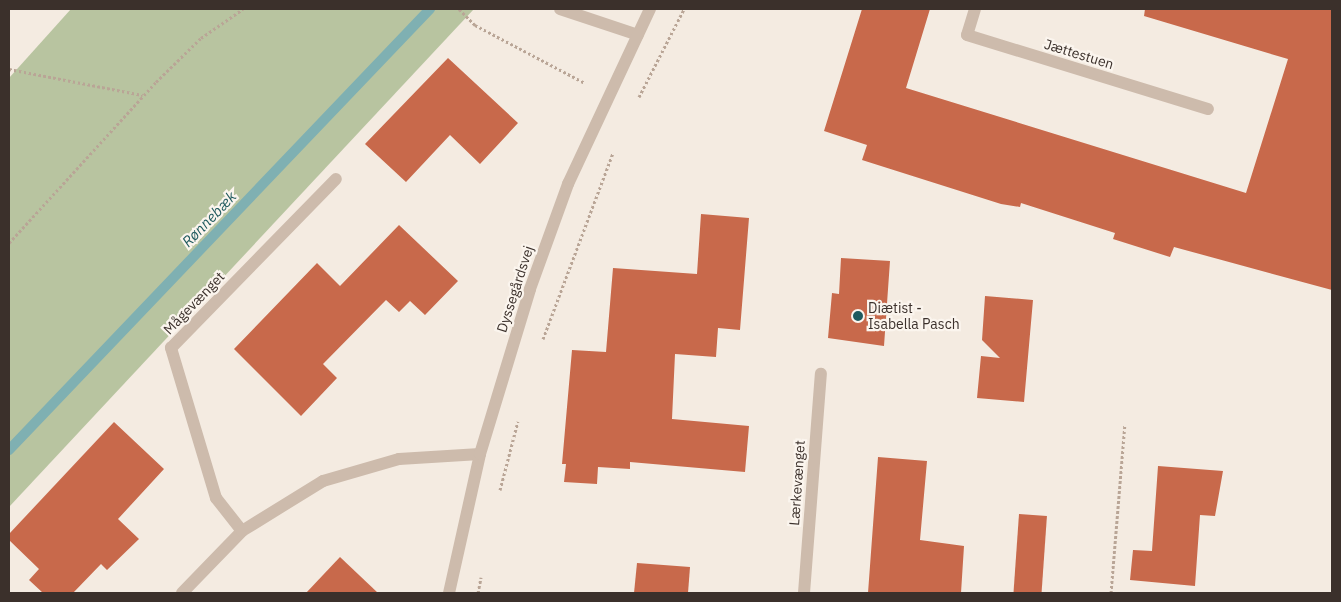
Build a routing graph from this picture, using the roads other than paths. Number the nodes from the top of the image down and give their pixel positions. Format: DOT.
graph roads {
  1 [pos="560,9"];
  2 [pos="650,9"];
  3 [pos="975,9"];
  4 [pos="638,35"];
  5 [pos="1208,109"];
  6 [pos="336,179"];
  7 [pos="820,374"];
  8 [pos="480,454"];
  9 [pos="242,531"];
  10 [pos="182,593"];
  11 [pos="449,593"];
  12 [pos="804,593"];
  1 -- 4 [label="street"];
  2 -- 4 [label="street, Dyssegårdsvej"];
  3 -- 5 [label="street, Jættestuen"];
  4 -- 8 [label="street, Dyssegårdsvej"];
  6 -- 9 [label="street, Mågevænget"];
  7 -- 12 [label="street, Lærkevænget"];
  8 -- 9 [label="street"];
  8 -- 11 [label="street, Dyssegårdsvej"];
  9 -- 10 [label="street"];
}
